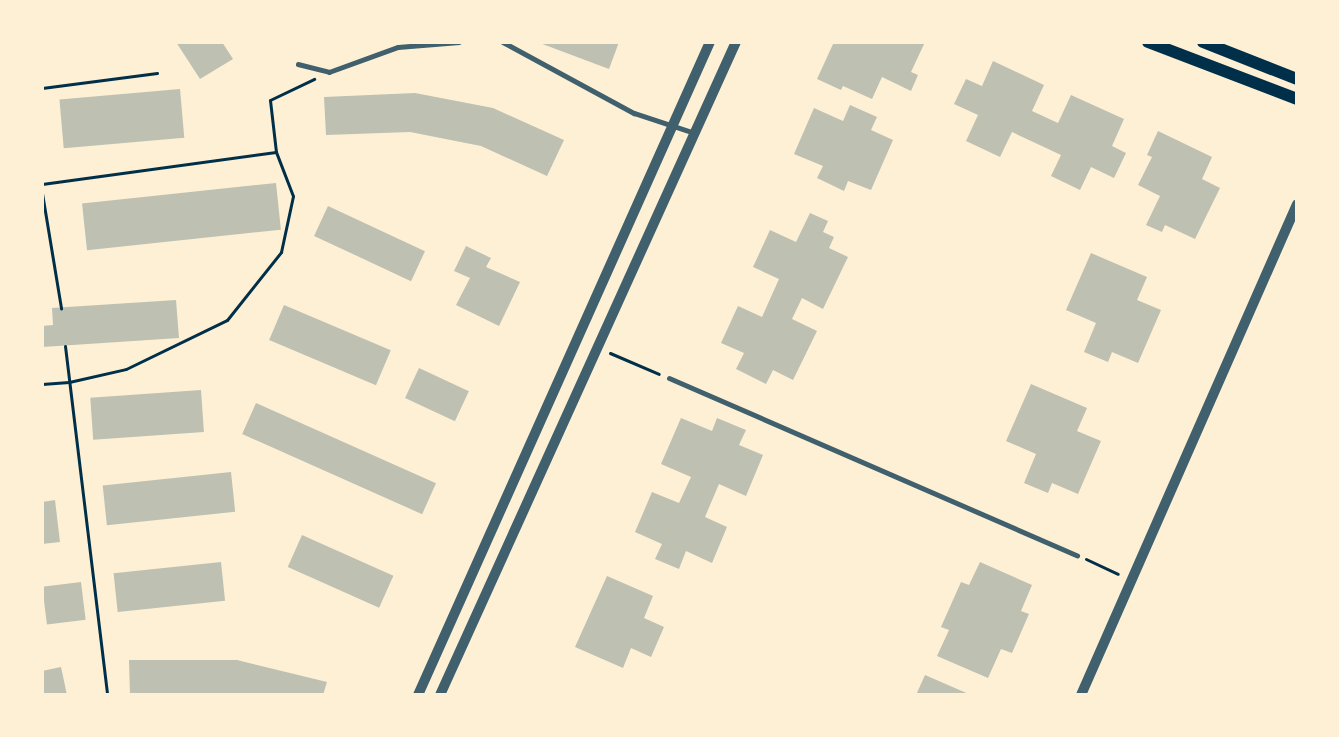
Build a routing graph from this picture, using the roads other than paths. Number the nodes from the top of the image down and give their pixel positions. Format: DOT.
graph roads {
  1 [pos="459,42"];
  2 [pos="503,42"];
  3 [pos="710,42"];
  4 [pos="736,42"];
  5 [pos="1148,42"];
  6 [pos="1203,42"];
  7 [pos="298,64"];
  8 [pos="1297,79"];
  9 [pos="1297,99"];
  10 [pos="673,126"];
  11 [pos="695,133"];
  12 [pos="1297,204"];
  13 [pos="669,378"];
  14 [pos="1077,555"];
  15 [pos="418,695"];
  16 [pos="440,695"];
  17 [pos="1081,695"];
  1 -- 7 [label="lane"];
  2 -- 10 [label="lane"];
  3 -- 10 [label="street"];
  4 -- 11 [label="street"];
  5 -- 9 [label="main road"];
  6 -- 8 [label="main road"];
  10 -- 11 [label="lane"];
  10 -- 15 [label="street"];
  11 -- 16 [label="street"];
  12 -- 17 [label="street"];
  13 -- 14 [label="street"];
}
